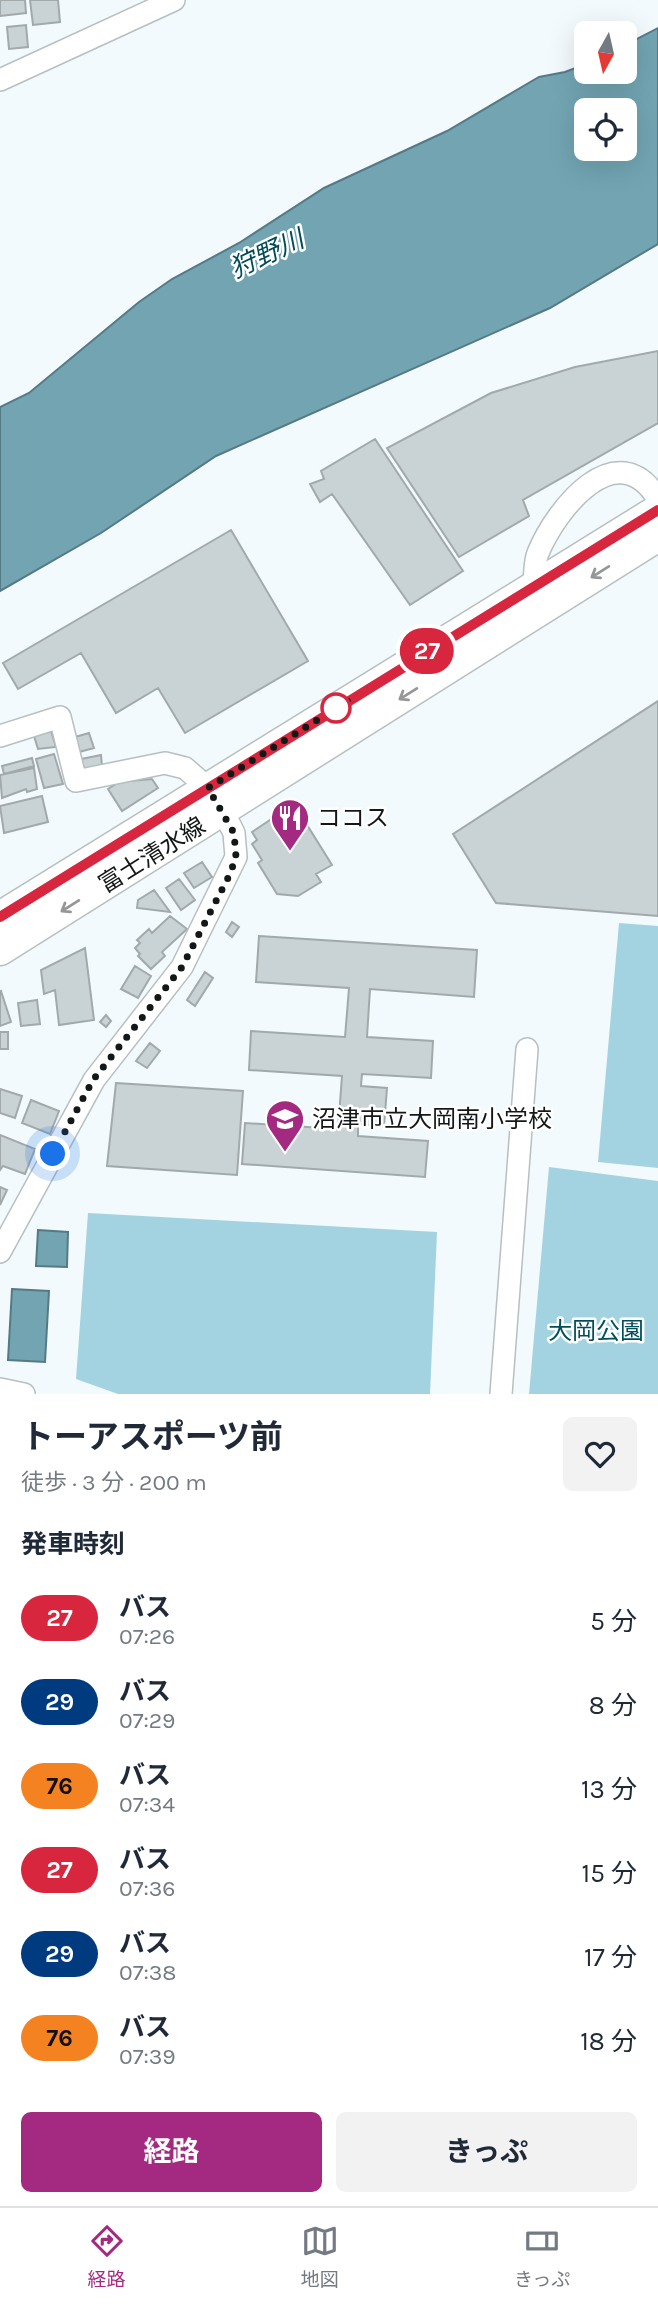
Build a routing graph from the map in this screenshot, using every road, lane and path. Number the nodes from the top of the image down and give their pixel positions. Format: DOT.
graph roads {
  1 [pos="174,0"];
  2 [pos="0,80"];
  3 [pos="655,498"];
  4 [pos="658,536"];
  5 [pos="534,585"];
  6 [pos="0,736"];
  7 [pos="215,800"];
  8 [pos="0,917"];
  9 [pos="0,950"];
  10 [pos="527,1049"];
  11 [pos="0,1252"];
  12 [pos="0,1389"];
  13 [pos="24,1394"];
  14 [pos="501,1394"];
  1 -- 2 [label="street"];
  3 -- 5 [label="main road, 富士清水線"];
  3 -- 5 [label="street"];
  4 -- 7 [label="main road, 富士清水線, one-way"];
  5 -- 7 [label="main road, 富士清水線"];
  6 -- 7 [label="street"];
  7 -- 8 [label="main road, 富士清水線"];
  7 -- 9 [label="main road, 富士清水線, one-way"];
  7 -- 11 [label="street"];
  10 -- 14 [label="street"];
  12 -- 13 [label="street"];
}
